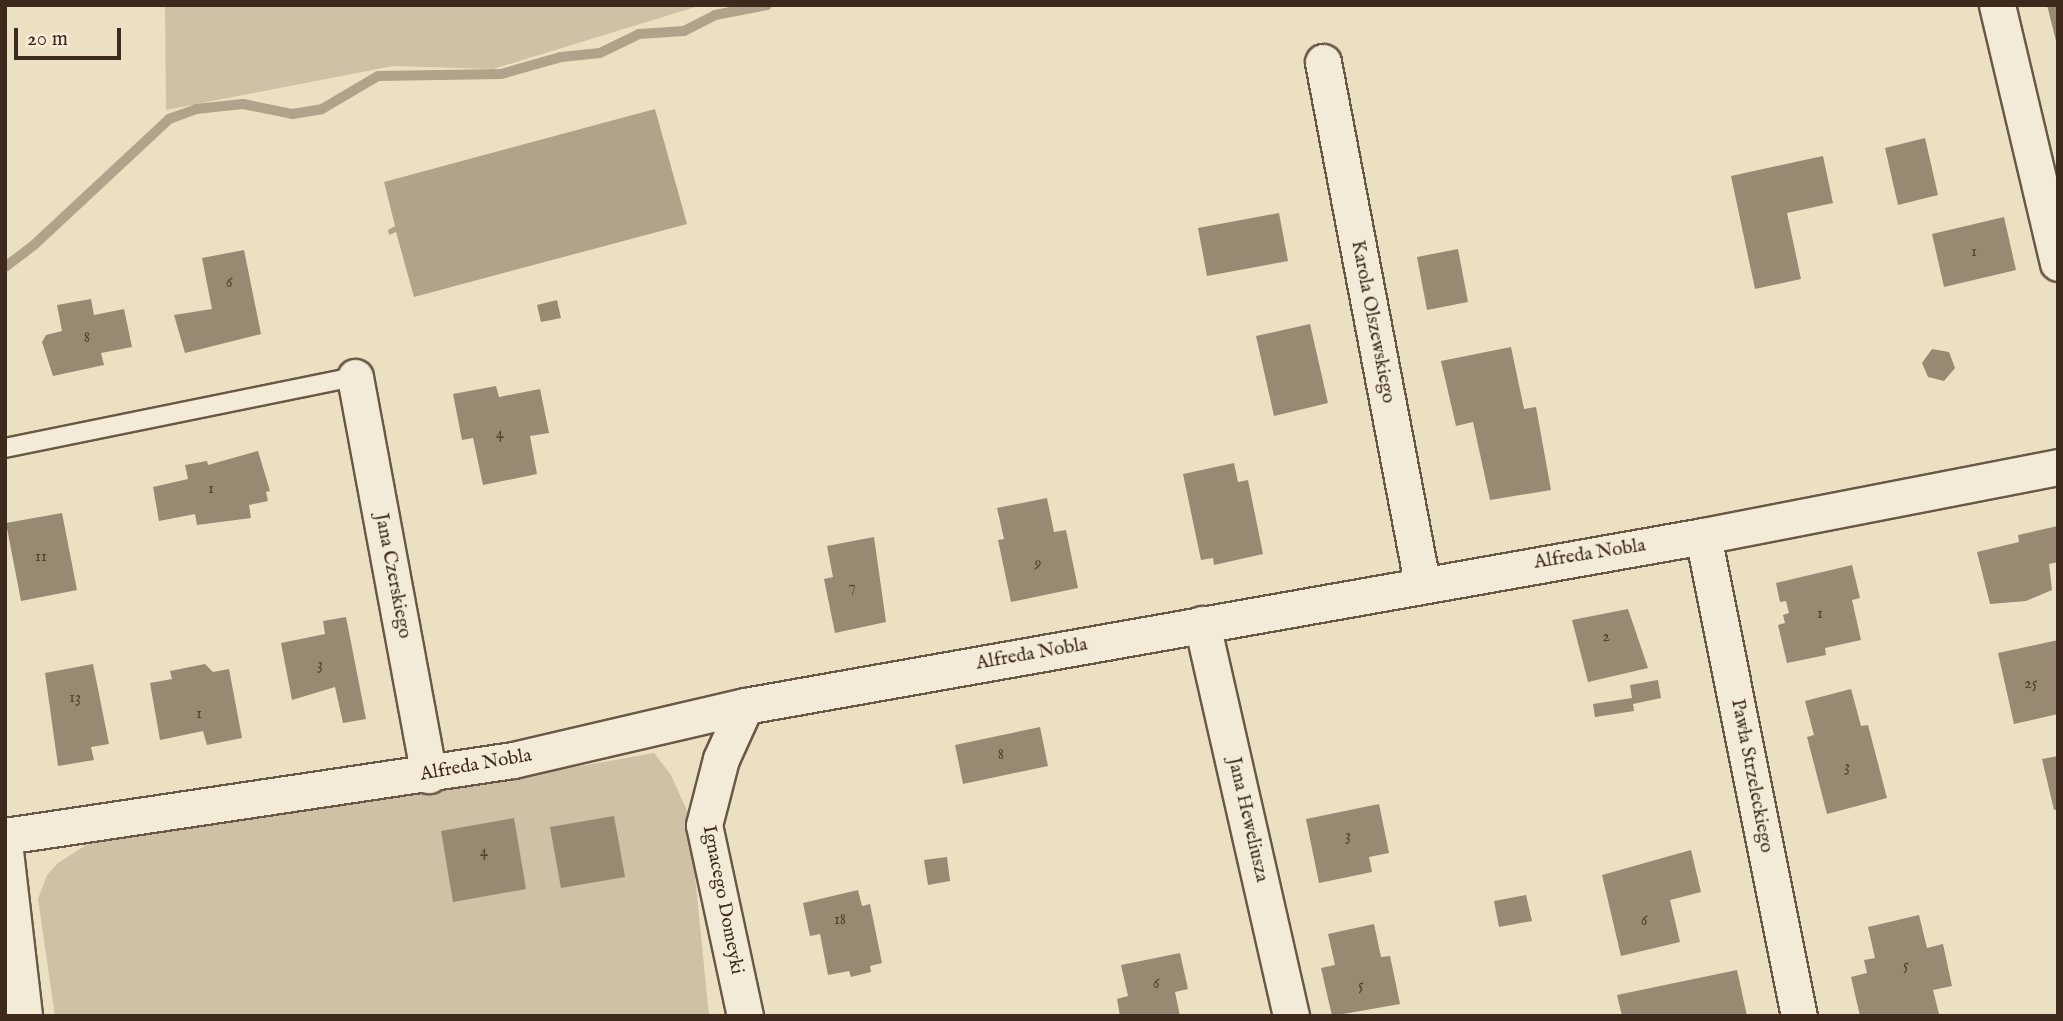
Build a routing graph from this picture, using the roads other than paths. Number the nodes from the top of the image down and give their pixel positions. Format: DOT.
graph roads {
  1 [pos="1997,5"];
  2 [pos="1323,62"];
  3 [pos="2058,263"];
  4 [pos="355,377"];
  5 [pos="5,448"];
  6 [pos="2058,467"];
  7 [pos="1703,536"];
  8 [pos="1422,583"];
  9 [pos="1202,624"];
  10 [pos="745,706"];
  11 [pos="429,775"];
  12 [pos="5,836"];
  13 [pos="5,851"];
  14 [pos="17,1010"];
  15 [pos="745,1016"];
  16 [pos="1291,1016"];
  17 [pos="1799,1016"];
  1 -- 3 [label="street"];
  2 -- 8 [label="street, Karola Olszewskiego"];
  4 -- 5 [label="lane"];
  4 -- 11 [label="street, Jana Czerskiego"];
  6 -- 7 [label="street, Alfreda Nobla"];
  7 -- 8 [label="street, Alfreda Nobla"];
  7 -- 17 [label="street, Pawła Strzeleckiego"];
  8 -- 9 [label="street, Alfreda Nobla"];
  9 -- 10 [label="street, Alfreda Nobla"];
  9 -- 16 [label="street, Jana Heweliusza"];
  10 -- 11 [label="street, Alfreda Nobla"];
  10 -- 15 [label="street, Ignacego Domeyki"];
  11 -- 12 [label="street, Alfreda Nobla"];
  13 -- 14 [label="street"];
}
